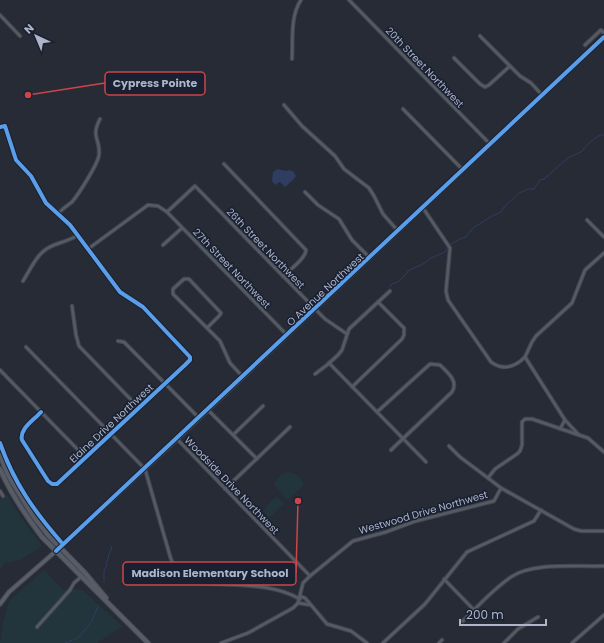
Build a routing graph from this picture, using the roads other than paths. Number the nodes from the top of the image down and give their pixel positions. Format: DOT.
graph roads {
  1 [pos="301,0"];
  2 [pos="349,0"];
  3 [pos="0,15"];
  4 [pos="604,32"];
  5 [pos="20,36"];
  6 [pos="480,36"];
  7 [pos="604,37"];
  8 [pos="585,45"];
  9 [pos="292,58"];
  10 [pos="454,58"];
  11 [pos="510,66"];
  12 [pos="543,96"];
  13 [pos="284,105"];
  14 [pos="403,109"];
  15 [pos="100,119"];
  16 [pos="0,128"];
  17 [pos="490,144"];
  18 [pos="224,164"];
  19 [pos="463,170"];
  20 [pos="305,192"];
  21 [pos="423,208"];
  22 [pos="167,212"];
  23 [pos="58,214"];
  24 [pos="587,220"];
  25 [pos="182,228"];
  26 [pos="398,231"];
  27 [pos="78,235"];
  28 [pos="604,237"];
  29 [pos="163,245"];
  30 [pos="88,249"];
  31 [pos="604,253"];
  32 [pos="370,258"];
  33 [pos="283,276"];
  34 [pos="23,281"];
  35 [pos="390,290"];
  36 [pos="378,302"];
  37 [pos="72,306"];
  38 [pos="315,309"];
  39 [pos="207,328"];
  40 [pos="347,334"];
  41 [pos="287,335"];
  42 [pos="118,341"];
  43 [pos="26,347"];
  44 [pos="525,357"];
  45 [pos="329,363"];
  46 [pos="0,370"];
  47 [pos="315,374"];
  48 [pos="243,377"];
  49 [pos="165,384"];
  50 [pos="352,387"];
  51 [pos="264,406"];
  52 [pos="139,408"];
  53 [pos="208,410"];
  54 [pos="41,412"];
  55 [pos="377,412"];
  56 [pos="199,418"];
  57 [pos="565,420"];
  58 [pos="290,427"];
  59 [pos="560,429"];
  60 [pos="111,434"];
  61 [pos="233,435"];
  62 [pos="579,435"];
  63 [pos="403,438"];
  64 [pos="176,439"];
  65 [pos="449,446"];
  66 [pos="391,450"];
  67 [pos="604,452"];
  68 [pos="0,455"];
  69 [pos="86,458"];
  70 [pos="256,459"];
  71 [pos="426,462"];
  72 [pos="0,469"];
  73 [pos="145,469"];
  74 [pos="488,478"];
  75 [pos="501,488"];
  76 [pos="225,489"];
  77 [pos="0,491"];
  78 [pos="3,496"];
  79 [pos="541,510"];
  80 [pos="604,531"];
  81 [pos="60,548"];
  82 [pos="56,551"];
  83 [pos="604,566"];
  84 [pos="85,573"];
  85 [pos="310,576"];
  86 [pos="81,577"];
  87 [pos="444,579"];
  88 [pos="300,598"];
  89 [pos="298,603"];
  90 [pos="0,604"];
  91 [pos="311,605"];
  92 [pos="474,610"];
  93 [pos="119,614"];
  94 [pos="604,615"];
  95 [pos="538,617"];
  96 [pos="463,621"];
  97 [pos="37,627"];
  98 [pos="442,640"];
  99 [pos="148,643"];
  100 [pos="221,643"];
  101 [pos="367,643"];
  102 [pos="383,643"];
  103 [pos="439,643"];
  104 [pos="504,643"];
  105 [pos="572,643"];
  1 -- 9 [label="street"];
  2 -- 17 [label="street, 20th Street Northwest"];
  3 -- 5 [label="street"];
  4 -- 8 [label="street"];
  6 -- 11 [label="street"];
  7 -- 12 [label="street, O Avenue Northwest"];
  10 -- 11 [label="street"];
  11 -- 12 [label="street"];
  12 -- 17 [label="street, O Avenue Northwest"];
  13 -- 26 [label="street"];
  14 -- 19 [label="street"];
  15 -- 23 [label="street"];
  16 -- 23 [label="street"];
  17 -- 19 [label="street, O Avenue Northwest"];
  18 -- 33 [label="street"];
  19 -- 21 [label="street, O Avenue Northwest"];
  20 -- 32 [label="street"];
  21 -- 26 [label="street, O Avenue Northwest"];
  21 -- 44 [label="street"];
  22 -- 25 [label="street, 27th Street Northwest"];
  22 -- 30 [label="street"];
  22 -- 33 [label="street, 26th Street Northwest"];
  23 -- 27 [label="street"];
  24 -- 28 [label="street"];
  25 -- 29 [label="street"];
  25 -- 41 [label="street, 27th Street Northwest"];
  26 -- 32 [label="street, O Avenue Northwest"];
  27 -- 30 [label="street"];
  27 -- 34 [label="street"];
  30 -- 49 [label="street, Elaine Drive Northwest"];
  31 -- 44 [label="street"];
  32 -- 38 [label="street, O Avenue Northwest"];
  33 -- 38 [label="street, 26th Street Northwest"];
  35 -- 36 [label="street"];
  36 -- 40 [label="street"];
  36 -- 50 [label="street"];
  37 -- 52 [label="street"];
  38 -- 40 [label="street, 26th Street Northwest"];
  38 -- 41 [label="street, O Avenue Northwest"];
  39 -- 39 [label="street"];
  39 -- 48 [label="street"];
  40 -- 45 [label="street"];
  41 -- 48 [label="street, O Avenue Northwest"];
  42 -- 49 [label="street"];
  43 -- 60 [label="street"];
  44 -- 57 [label="street"];
  45 -- 47 [label="street"];
  45 -- 50 [label="street"];
  46 -- 54 [label="street"];
  48 -- 53 [label="street, O Avenue Northwest"];
  49 -- 52 [label="street, Elaine Drive Northwest"];
  49 -- 56 [label="street"];
  50 -- 55 [label="street"];
  51 -- 61 [label="street"];
  52 -- 60 [label="street, Elaine Drive Northwest"];
  53 -- 56 [label="street, O Avenue Northwest"];
  53 -- 61 [label="street"];
  54 -- 69 [label="street"];
  54 -- 69 [label="street, Elaine Drive Northwest"];
  55 -- 63 [label="street"];
  55 -- 63 [label="street"];
  56 -- 64 [label="street, O Avenue Northwest"];
  57 -- 59 [label="street"];
  57 -- 62 [label="street"];
  58 -- 70 [label="street"];
  59 -- 62 [label="street"];
  59 -- 74 [label="street"];
  60 -- 69 [label="street, Elaine Drive Northwest"];
  60 -- 73 [label="street"];
  61 -- 70 [label="street"];
  62 -- 67 [label="street"];
  63 -- 66 [label="street"];
  63 -- 71 [label="street"];
  64 -- 73 [label="street, O Avenue Northwest"];
  64 -- 76 [label="street, Woodside Drive Northwest"];
  65 -- 74 [label="street"];
  68 -- 81 [label="main road"];
  70 -- 76 [label="street"];
  72 -- 82 [label="main road"];
  73 -- 81 [label="street, O Avenue Northwest"];
  73 -- 88 [label="street"];
  74 -- 75 [label="street"];
  75 -- 79 [label="street, Westwood Drive Northwest"];
  75 -- 85 [label="street, Westwood Drive Northwest"];
  76 -- 85 [label="street, Woodside Drive Northwest"];
  77 -- 78 [label="street"];
  79 -- 80 [label="street, Westwood Drive Northwest"];
  79 -- 87 [label="street"];
  81 -- 82 [label="street, O Avenue Northwest"];
  81 -- 84 [label="main road"];
  82 -- 86 [label="main road"];
  82 -- 90 [label="street, O Avenue Northwest"];
  83 -- 92 [label="street"];
  84 -- 86 [label="street"];
  84 -- 93 [label="main road"];
  85 -- 88 [label="street, Westwood Drive Northwest"];
  86 -- 93 [label="main road"];
  86 -- 97 [label="street"];
  87 -- 92 [label="street"];
  87 -- 102 [label="street"];
  88 -- 89 [label="street, Westwood Drive Northwest"];
  88 -- 91 [label="street"];
  89 -- 91 [label="street"];
  89 -- 100 [label="street, Westwood Drive Northwest"];
  91 -- 101 [label="street"];
  92 -- 96 [label="street"];
  93 -- 99 [label="main road"];
  94 -- 105 [label="street"];
  95 -- 104 [label="street"];
  98 -- 103 [label="street"];
}
